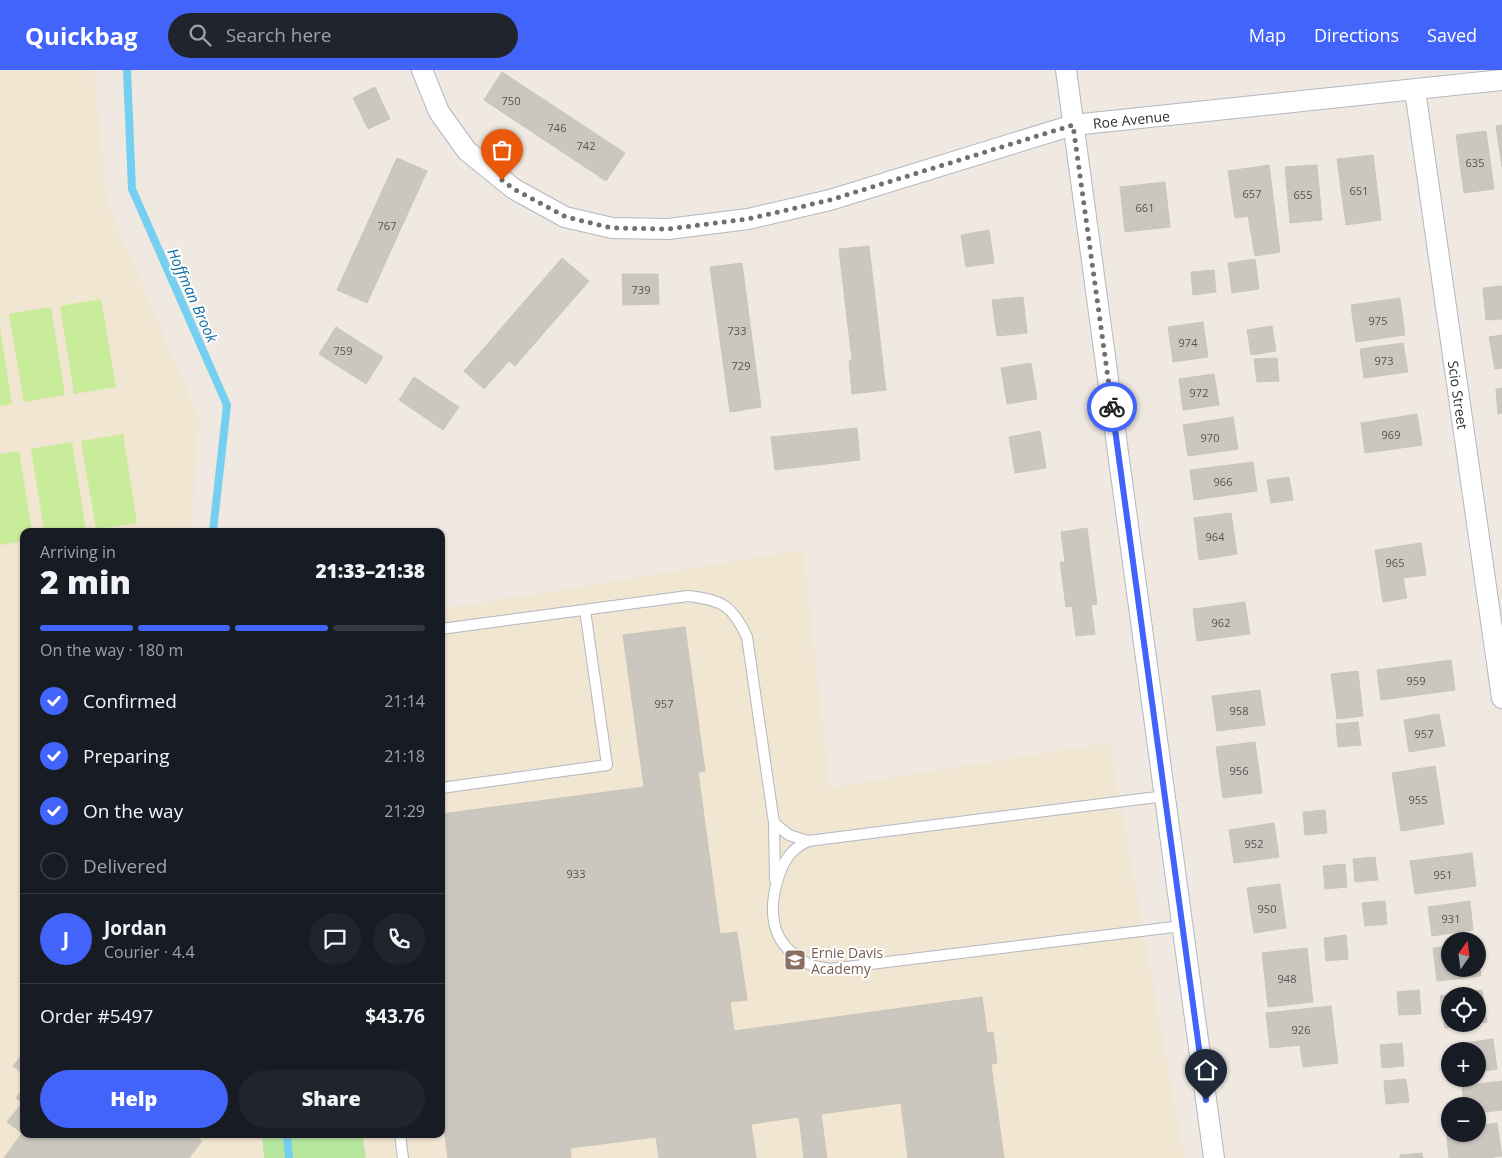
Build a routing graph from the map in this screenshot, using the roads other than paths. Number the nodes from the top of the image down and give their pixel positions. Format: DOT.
graph roads {
  1 [pos="422,70"];
  2 [pos="1066,70"];
  3 [pos="1454,78"];
  4 [pos="1502,80"];
  5 [pos="1415,90"];
  6 [pos="1073,125"];
  7 [pos="585,610"];
  8 [pos="445,628"];
  9 [pos="1502,698"];
  10 [pos="445,787"];
  11 [pos="1165,796"];
  12 [pos="774,823"];
  13 [pos="808,841"];
  14 [pos="775,890"];
  15 [pos="1182,926"];
  16 [pos="400,1138"];
  17 [pos="403,1158"];
  18 [pos="1214,1158"];
  1 -- 6 [label="street, Roe Avenue"];
  2 -- 6 [label="street"];
  3 -- 4 [label="street, Roe Avenue"];
  3 -- 5 [label="street, Roe Avenue"];
  5 -- 6 [label="street, Roe Avenue"];
  5 -- 9 [label="street, Scio Street"];
  6 -- 11 [label="street"];
  7 -- 8 [label="lane"];
  7 -- 10 [label="lane"];
  7 -- 12 [label="lane"];
  11 -- 13 [label="lane"];
  11 -- 15 [label="street"];
  12 -- 13 [label="lane"];
  12 -- 14 [label="lane"];
  13 -- 14 [label="lane"];
  14 -- 15 [label="lane"];
  15 -- 18 [label="street"];
  16 -- 17 [label="lane"];
}
